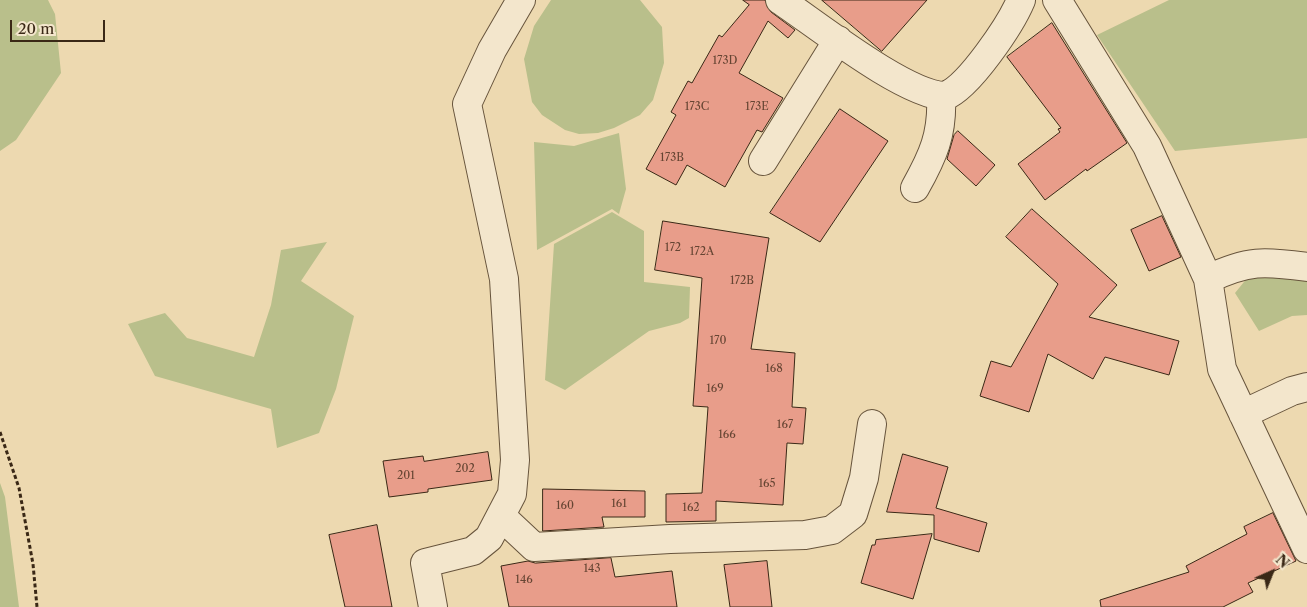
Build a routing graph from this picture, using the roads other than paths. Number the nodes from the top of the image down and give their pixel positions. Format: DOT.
graph roads {
  1 [pos="521,0"];
  2 [pos="780,0"];
  3 [pos="1022,0"];
  4 [pos="1057,0"];
  5 [pos="838,40"];
  6 [pos="941,96"];
  7 [pos="763,161"];
  8 [pos="914,188"];
  9 [pos="1307,266"];
  10 [pos="1208,279"];
  11 [pos="1307,387"];
  12 [pos="1243,414"];
  13 [pos="872,424"];
  14 [pos="502,517"];
  15 [pos="1307,549"];
  16 [pos="433,607"];
  1 -- 14 [label="street"];
  2 -- 5 [label="street"];
  3 -- 6 [label="street"];
  4 -- 10 [label="street"];
  5 -- 6 [label="street"];
  5 -- 7 [label="street"];
  6 -- 8 [label="street"];
  9 -- 10 [label="street"];
  10 -- 12 [label="street"];
  11 -- 12 [label="street"];
  12 -- 15 [label="street"];
  13 -- 14 [label="street"];
  14 -- 16 [label="street"];
}
